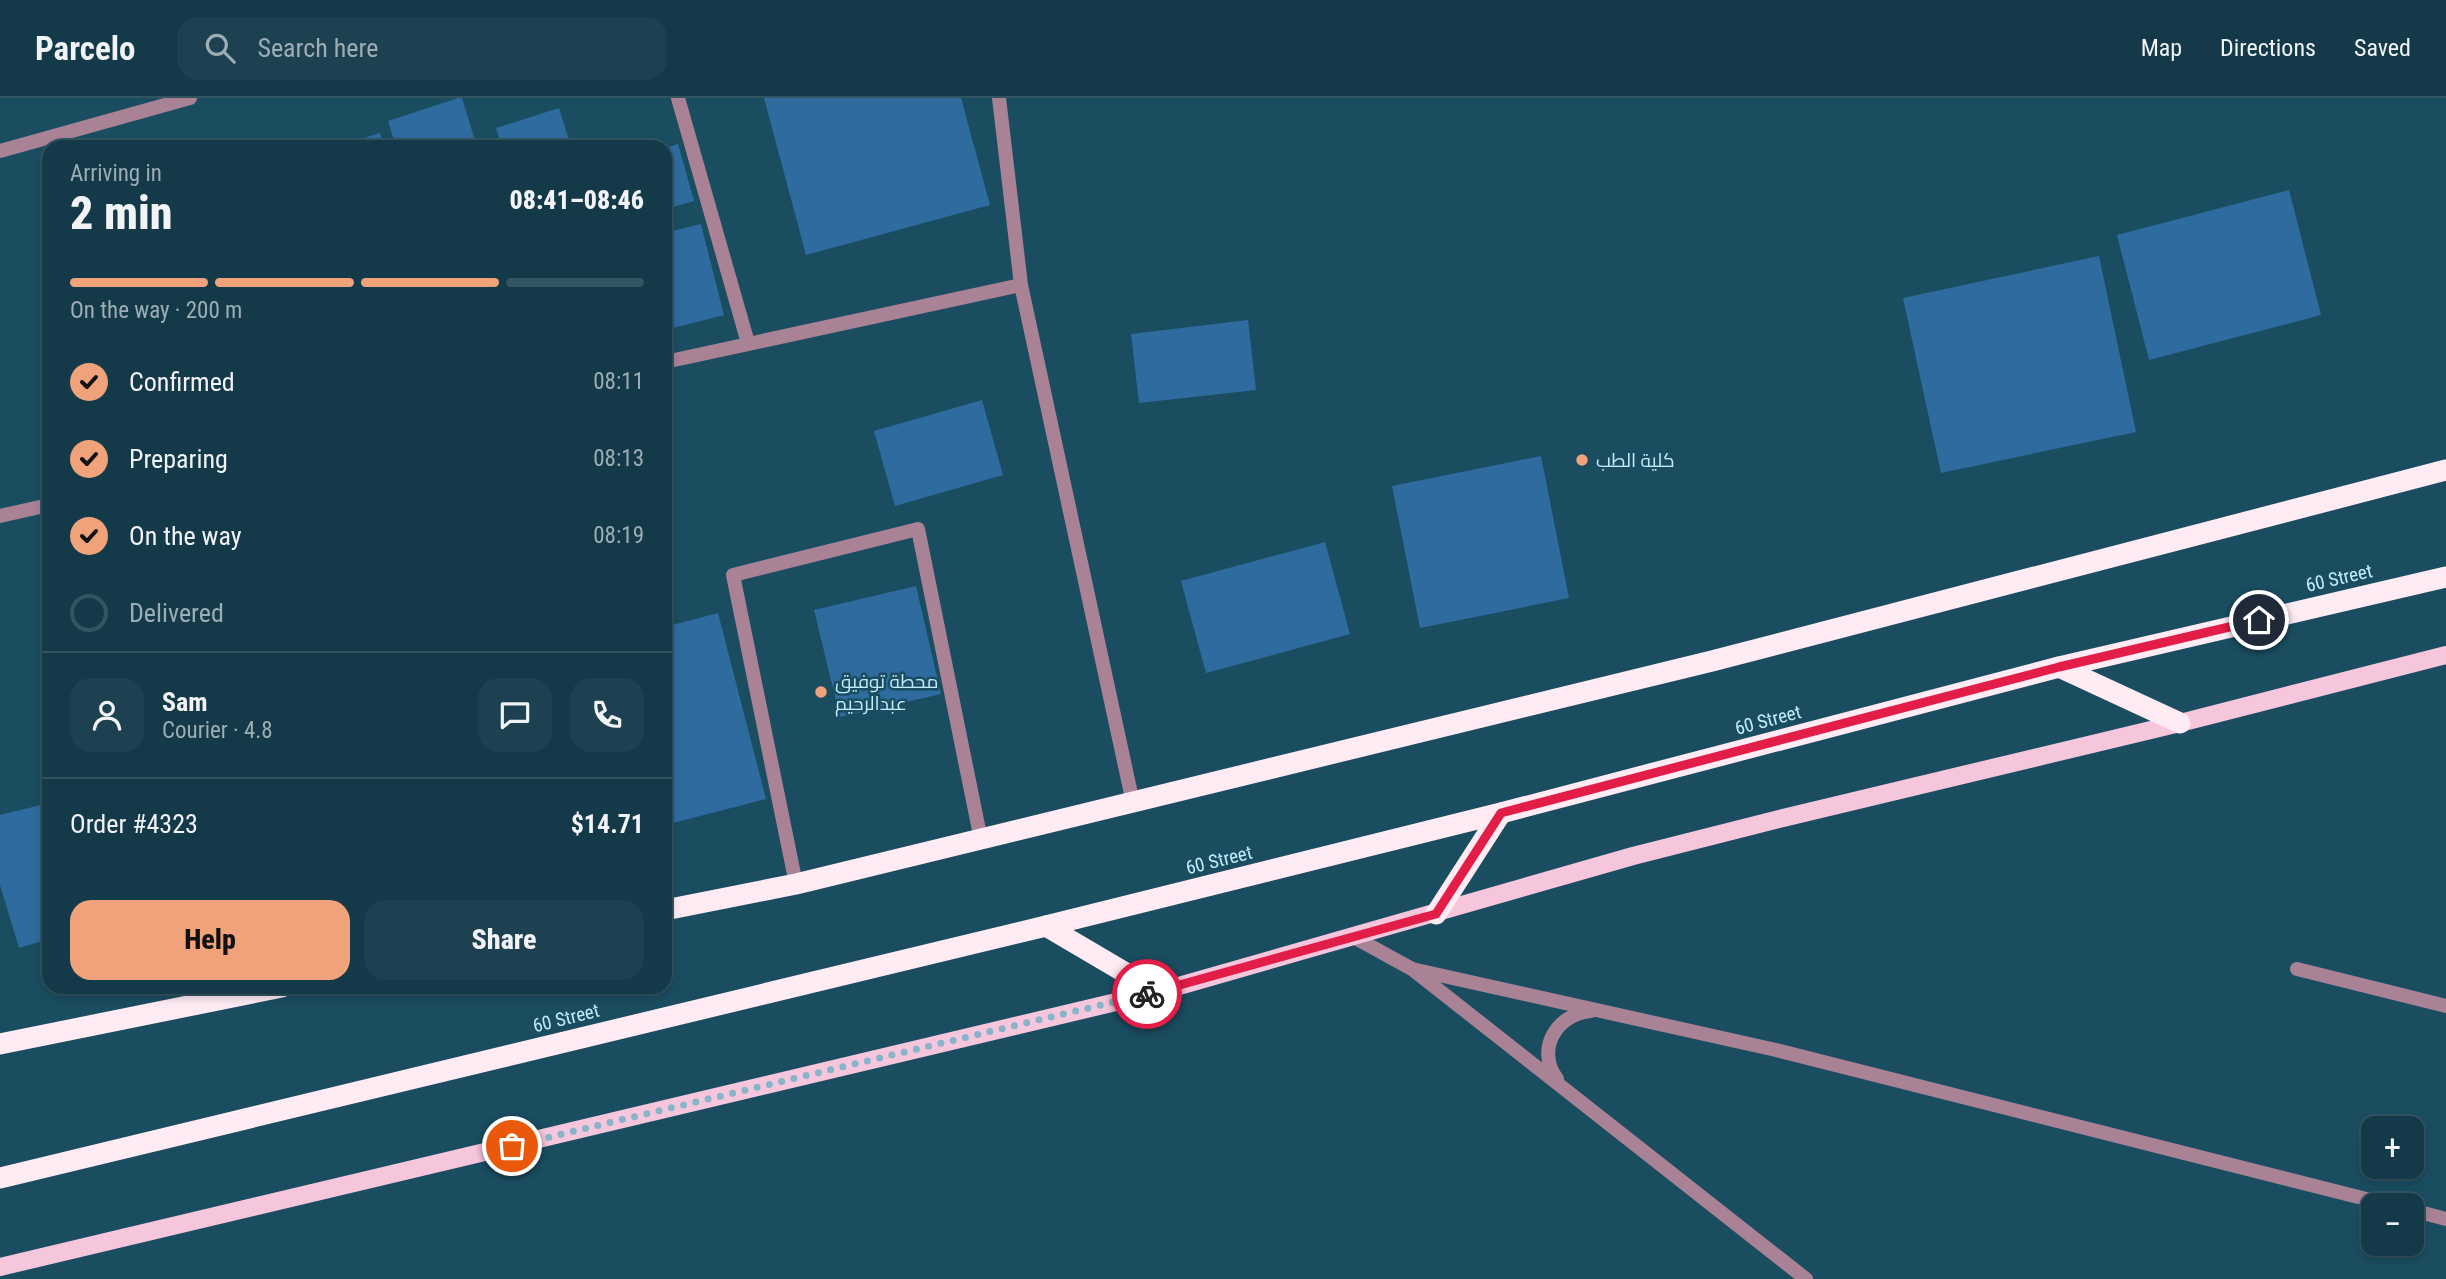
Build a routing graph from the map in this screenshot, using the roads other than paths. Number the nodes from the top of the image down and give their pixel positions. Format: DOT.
graph roads {
  1 [pos="190,98"];
  2 [pos="678,98"];
  3 [pos="999,98"];
  4 [pos="0,151"];
  5 [pos="1021,285"];
  6 [pos="748,343"];
  7 [pos="672,360"];
  8 [pos="2446,470"];
  9 [pos="42,507"];
  10 [pos="0,516"];
  11 [pos="2446,577"];
  12 [pos="2446,655"];
  13 [pos="2059,667"];
  14 [pos="2180,723"];
  15 [pos="1133,803"];
  16 [pos="1501,813"];
  17 [pos="981,840"];
  18 [pos="796,884"];
  19 [pos="672,909"];
  20 [pos="1436,914"];
  21 [pos="1046,926"];
  22 [pos="1352,936"];
  23 [pos="1412,969"];
  24 [pos="2297,969"];
  25 [pos="1158,992"];
  26 [pos="247,994"];
  27 [pos="2446,1006"];
  28 [pos="1596,1011"];
  29 [pos="0,1044"];
  30 [pos="1565,1088"];
  31 [pos="0,1178"];
  32 [pos="2361,1198"];
  33 [pos="2424,1213"];
  34 [pos="2446,1219"];
  35 [pos="0,1267"];
  36 [pos="1806,1279"];
  1 -- 4 [label="street"];
  2 -- 6 [label="street"];
  3 -- 5 [label="street"];
  5 -- 6 [label="street"];
  5 -- 15 [label="street"];
  6 -- 7 [label="street"];
  8 -- 15 [label="highway"];
  9 -- 10 [label="street"];
  11 -- 13 [label="highway, 60 Street"];
  12 -- 14 [label="main road"];
  13 -- 14 [label="highway"];
  13 -- 16 [label="highway, 60 Street"];
  14 -- 20 [label="main road"];
  15 -- 17 [label="highway"];
  16 -- 20 [label="highway"];
  16 -- 21 [label="highway, 60 Street"];
  17 -- 18 [label="highway"];
  17 -- 18 [label="street"];
  18 -- 19 [label="highway"];
  20 -- 22 [label="main road"];
  21 -- 25 [label="highway"];
  21 -- 31 [label="highway, 60 Street"];
  22 -- 23 [label="street"];
  22 -- 25 [label="main road"];
  23 -- 28 [label="street"];
  23 -- 30 [label="street"];
  24 -- 27 [label="street"];
  25 -- 35 [label="main road"];
  26 -- 29 [label="highway"];
  28 -- 30 [label="street"];
  28 -- 32 [label="street"];
  30 -- 36 [label="street"];
  33 -- 34 [label="street"];
}
